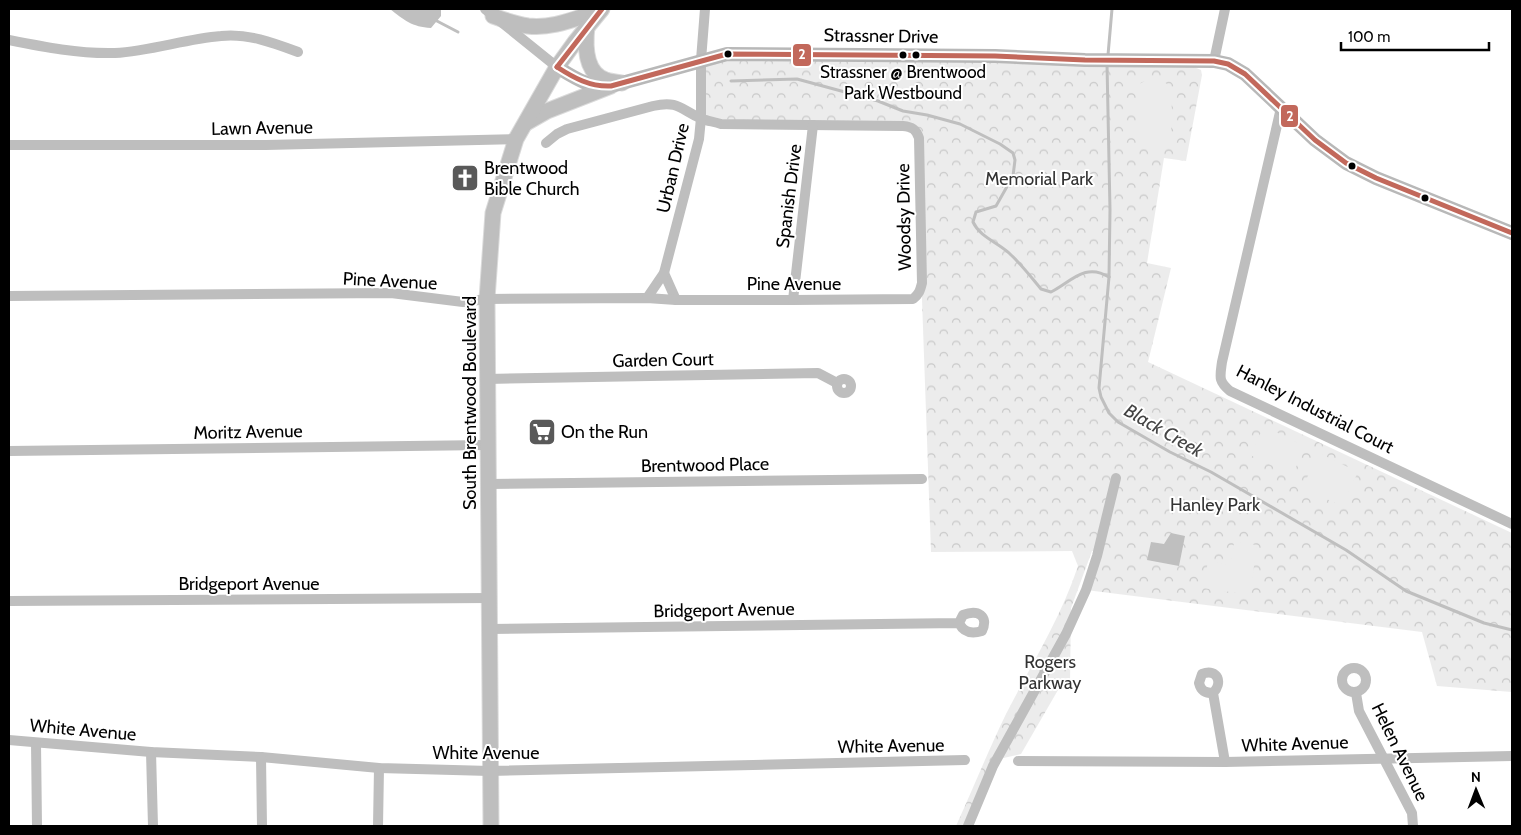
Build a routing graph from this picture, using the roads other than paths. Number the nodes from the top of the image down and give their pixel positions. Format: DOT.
graph roads {
  1 [pos="705,9"];
  2 [pos="1226,9"];
  3 [pos="601,10"];
  4 [pos="489,12"];
  5 [pos="588,26"];
  6 [pos="9,40"];
  7 [pos="298,52"];
  8 [pos="701,60"];
  9 [pos="1214,61"];
  10 [pos="557,67"];
  11 [pos="616,84"];
  12 [pos="1281,108"];
  13 [pos="701,118"];
  14 [pos="525,123"];
  15 [pos="813,125"];
  16 [pos="516,139"];
  17 [pos="546,143"];
  18 [pos="9,145"];
  19 [pos="1512,233"];
  20 [pos="664,273"];
  21 [pos="918,295"];
  22 [pos="9,296"];
  23 [pos="646,298"];
  24 [pos="487,299"];
  25 [pos="676,300"];
  26 [pos="793,300"];
  27 [pos="488,379"];
  28 [pos="837,383"];
  29 [pos="487,445"];
  30 [pos="9,451"];
  31 [pos="1116,478"];
  32 [pos="922,479"];
  33 [pos="488,484"];
  34 [pos="1512,524"];
  35 [pos="490,598"];
  36 [pos="9,601"];
  37 [pos="959,623"];
  38 [pos="490,629"];
  39 [pos="1213,693"];
  40 [pos="1356,693"];
  41 [pos="9,740"];
  42 [pos="36,743"];
  43 [pos="152,752"];
  44 [pos="261,756"];
  45 [pos="1512,756"];
  46 [pos="1385,758"];
  47 [pos="965,760"];
  48 [pos="1018,761"];
  49 [pos="1225,762"];
  50 [pos="379,768"];
  51 [pos="490,771"];
  52 [pos="37,826"];
  53 [pos="152,826"];
  54 [pos="262,826"];
  55 [pos="378,826"];
  56 [pos="491,826"];
  57 [pos="968,826"];
  58 [pos="1413,826"];
  1 -- 8 [label="street, Urban Drive"];
  2 -- 9 [label="street"];
  3 -- 4 [label="main road"];
  3 -- 5 [label="main road, South Brentwood Boulevard"];
  4 -- 10 [label="street"];
  5 -- 10 [label="main road, South Brentwood Boulevard"];
  5 -- 11 [label="main road"];
  6 -- 7 [label="street"];
  8 -- 9 [label="street, Strassner Drive"];
  8 -- 11 [label="street, Strassner Drive"];
  8 -- 13 [label="street, Urban Drive"];
  9 -- 12 [label="street"];
  10 -- 11 [label="street, Strassner Drive"];
  10 -- 14 [label="main road, South Brentwood Boulevard"];
  11 -- 14 [label="main road"];
  12 -- 19 [label="street"];
  12 -- 34 [label="street, Hanley Industrial Court"];
  13 -- 15 [label="street"];
  13 -- 17 [label="street"];
  13 -- 20 [label="street, Urban Drive"];
  14 -- 16 [label="main road, South Brentwood Boulevard"];
  15 -- 21 [label="street, Woodsy Drive"];
  15 -- 26 [label="street, Spanish Drive"];
  16 -- 18 [label="street, Lawn Avenue"];
  16 -- 24 [label="main road, South Brentwood Boulevard"];
  20 -- 23 [label="street, Urban Drive"];
  20 -- 25 [label="street"];
  21 -- 26 [label="street, Pine Avenue"];
  22 -- 24 [label="street, Pine Avenue"];
  23 -- 24 [label="street, Pine Avenue"];
  23 -- 25 [label="street, Pine Avenue"];
  24 -- 27 [label="main road, South Brentwood Boulevard"];
  25 -- 26 [label="street, Pine Avenue"];
  27 -- 28 [label="street, Garden Court"];
  27 -- 29 [label="main road, South Brentwood Boulevard"];
  29 -- 30 [label="street, Moritz Avenue"];
  29 -- 33 [label="main road, South Brentwood Boulevard"];
  31 -- 57 [label="street"];
  32 -- 33 [label="street, Brentwood Place"];
  33 -- 35 [label="main road, South Brentwood Boulevard"];
  35 -- 36 [label="street, Bridgeport Avenue"];
  35 -- 38 [label="main road, South Brentwood Boulevard"];
  37 -- 38 [label="street, Bridgeport Avenue"];
  38 -- 51 [label="main road, South Brentwood Boulevard"];
  39 -- 49 [label="street"];
  40 -- 46 [label="street, Helen Avenue"];
  41 -- 42 [label="street, White Avenue"];
  42 -- 43 [label="street, White Avenue"];
  42 -- 52 [label="street"];
  43 -- 44 [label="street, White Avenue"];
  43 -- 53 [label="street"];
  44 -- 50 [label="street, White Avenue"];
  44 -- 54 [label="street"];
  45 -- 46 [label="street, White Avenue"];
  46 -- 49 [label="street, White Avenue"];
  46 -- 58 [label="street, Helen Avenue"];
  47 -- 51 [label="street, White Avenue"];
  48 -- 49 [label="street, White Avenue"];
  50 -- 51 [label="street, White Avenue"];
  50 -- 55 [label="street"];
  51 -- 56 [label="main road, South Brentwood Boulevard"];
}
